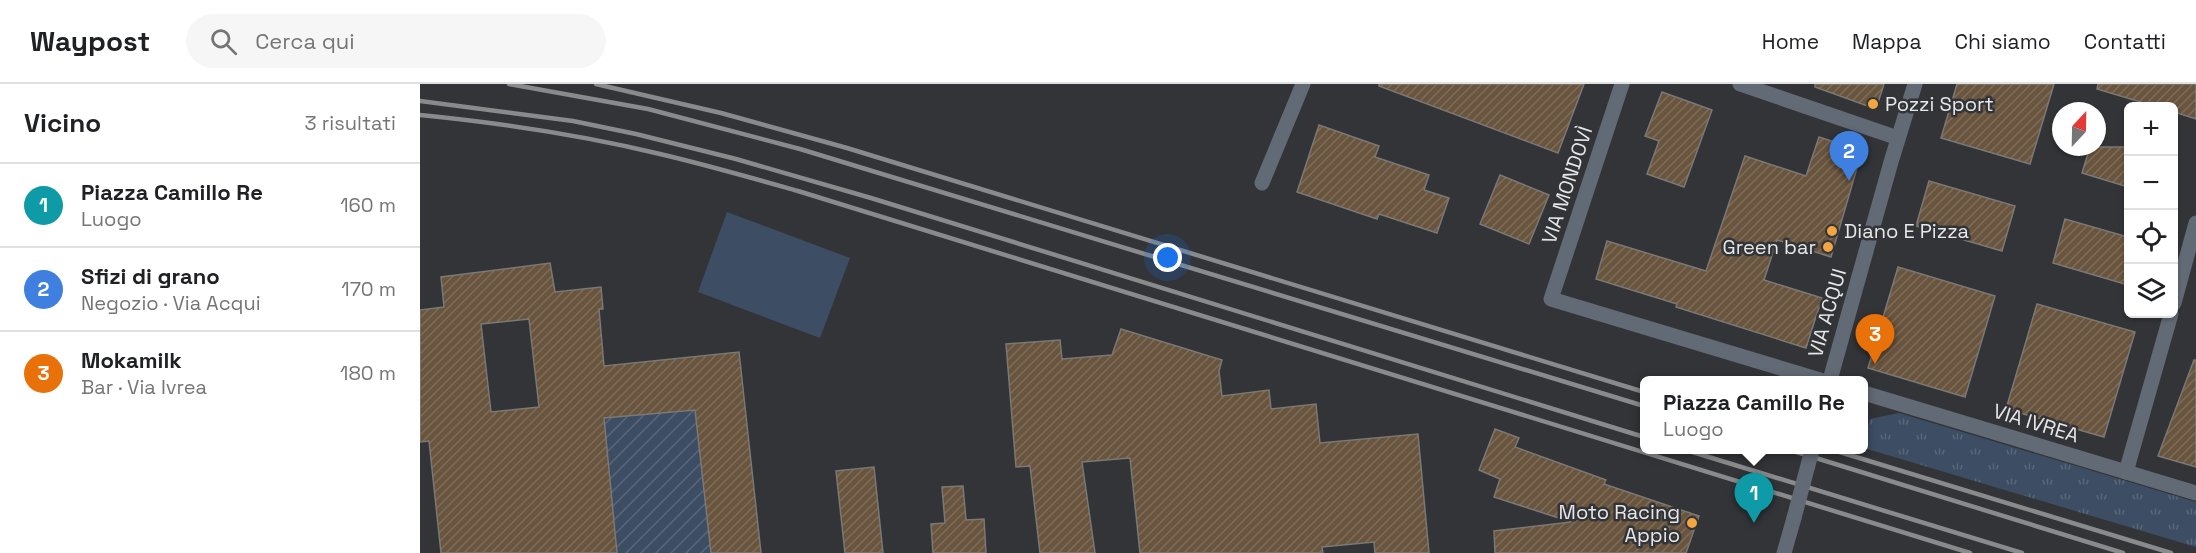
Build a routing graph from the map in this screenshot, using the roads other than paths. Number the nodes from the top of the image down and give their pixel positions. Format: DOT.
graph roads {
  1 [pos="1303,84"];
  2 [pos="1622,84"];
  3 [pos="1740,84"];
  4 [pos="1915,84"];
  5 [pos="1898,138"];
  6 [pos="1262,183"];
  7 [pos="2196,223"];
  8 [pos="2178,288"];
  9 [pos="2170,318"];
  10 [pos="1804,376"];
  11 [pos="1831,376"];
  12 [pos="1868,394"];
  13 [pos="1811,454"];
  14 [pos="2126,471"];
  15 [pos="2196,493"];
  16 [pos="1784,553"];
  1 -- 6 [label="street"];
  2 -- 10 [label="street, VIA MONDOVÌ"];
  3 -- 5 [label="street"];
  4 -- 5 [label="street, VIA ACQUI"];
  5 -- 11 [label="street, VIA ACQUI"];
  7 -- 8 [label="street"];
  9 -- 14 [label="street"];
  12 -- 14 [label="street, VIA IVREA"];
  13 -- 16 [label="street, bridge"];
  14 -- 15 [label="street, VIA IVREA"];
}
